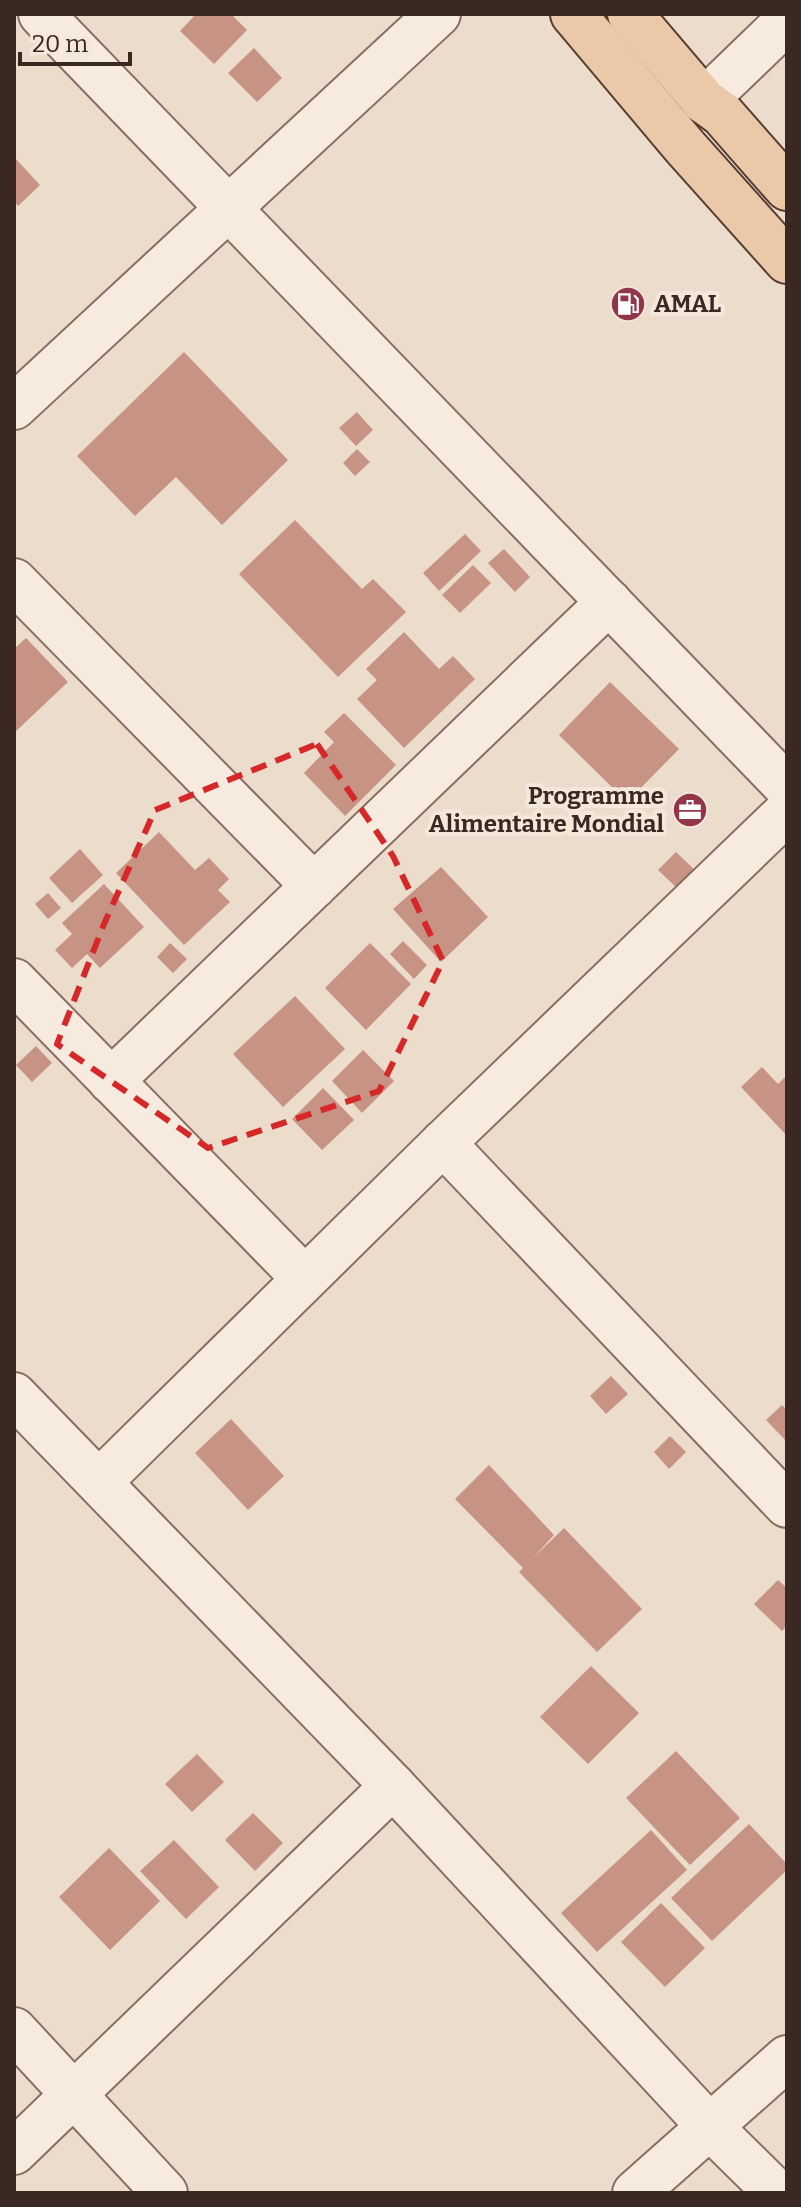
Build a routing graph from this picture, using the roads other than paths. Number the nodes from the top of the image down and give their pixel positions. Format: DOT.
graph roads {
  1 [pos="41,14"];
  2 [pos="438,14"];
  3 [pos="573,14"];
  4 [pos="630,14"];
  5 [pos="787,21"];
  6 [pos="704,101"];
  7 [pos="787,188"];
  8 [pos="229,207"];
  9 [pos="781,241"];
  10 [pos="14,407"];
  11 [pos="14,581"];
  12 [pos="609,602"];
  13 [pos="787,787"];
  14 [pos="787,812"];
  15 [pos="314,886"];
  16 [pos="14,981"];
  17 [pos="111,1081"];
  18 [pos="443,1143"];
  19 [pos="304,1278"];
  20 [pos="14,1395"];
  21 [pos="99,1482"];
  22 [pos="787,1505"];
  23 [pos="393,1786"];
  24 [pos="14,2030"];
  25 [pos="787,2058"];
  26 [pos="75,2094"];
  27 [pos="711,2128"];
  28 [pos="14,2152"];
  29 [pos="165,2193"];
  30 [pos="635,2193"];
  31 [pos="777,2193"];
  1 -- 8 [label="street"];
  2 -- 8 [label="street"];
  3 -- 9 [label="main road"];
  4 -- 6 [label="main road"];
  5 -- 6 [label="street"];
  6 -- 7 [label="main road"];
  8 -- 10 [label="street"];
  8 -- 12 [label="street"];
  11 -- 15 [label="street"];
  12 -- 13 [label="street"];
  12 -- 15 [label="street"];
  14 -- 18 [label="street"];
  15 -- 17 [label="street"];
  16 -- 17 [label="street"];
  17 -- 19 [label="street"];
  18 -- 19 [label="street"];
  18 -- 22 [label="street"];
  19 -- 21 [label="street"];
  20 -- 21 [label="street"];
  21 -- 23 [label="street"];
  23 -- 26 [label="street"];
  23 -- 27 [label="street"];
  24 -- 26 [label="street"];
  25 -- 27 [label="street"];
  26 -- 28 [label="street"];
  26 -- 29 [label="street"];
  27 -- 30 [label="street"];
  27 -- 31 [label="street"];
}
